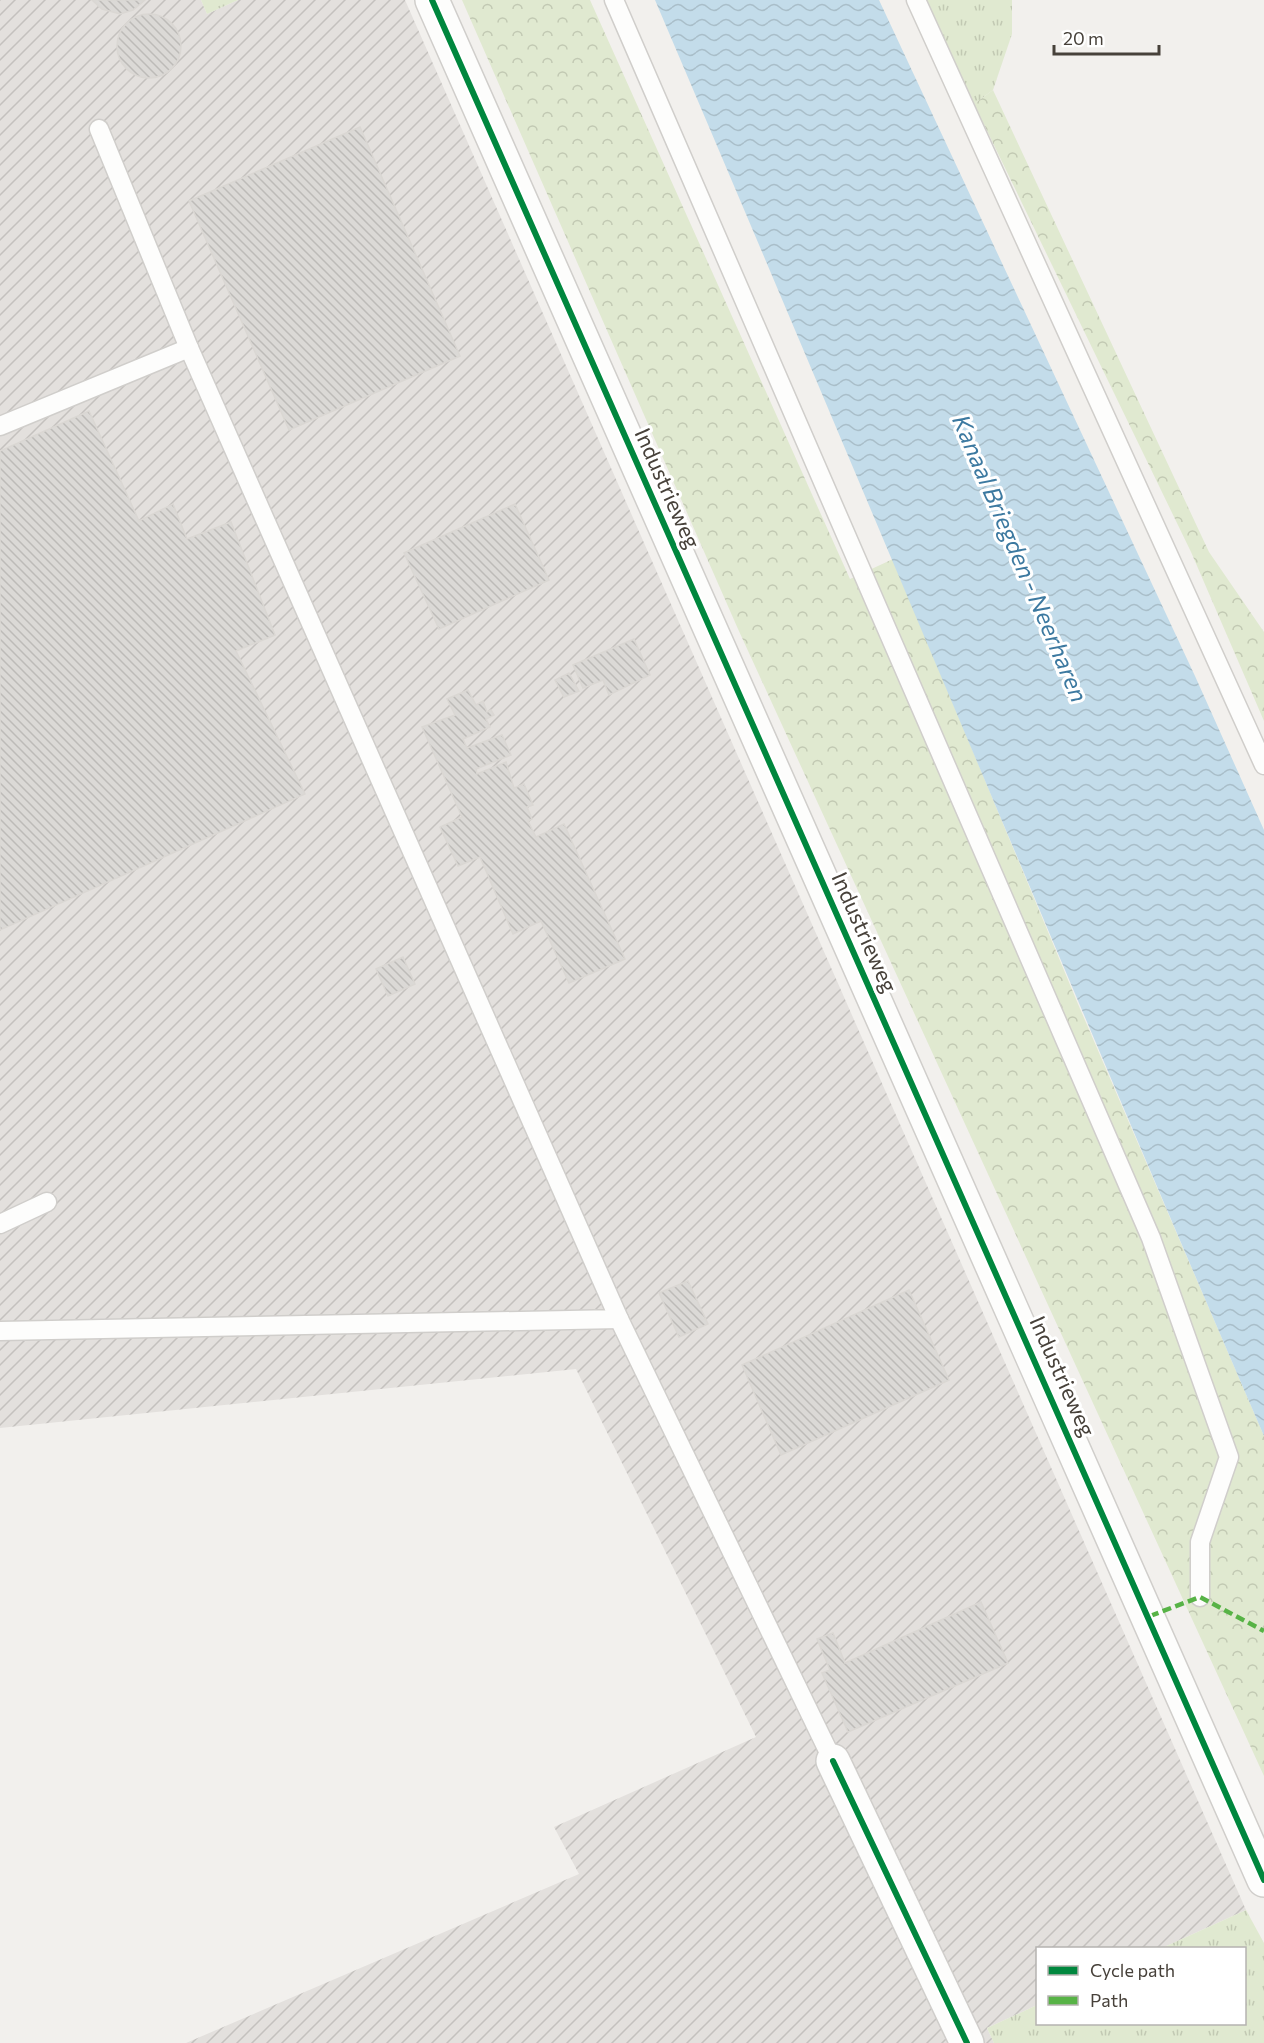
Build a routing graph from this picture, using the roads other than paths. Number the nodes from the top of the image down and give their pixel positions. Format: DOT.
graph roads {
  1 [pos="432,0"];
  2 [pos="614,0"];
  3 [pos="916,0"];
  4 [pos="99,129"];
  5 [pos="189,348"];
  6 [pos="0,426"];
  7 [pos="1264,765"];
  8 [pos="47,1202"];
  9 [pos="0,1224"];
  10 [pos="619,1319"];
  11 [pos="0,1331"];
  12 [pos="1200,1597"];
  13 [pos="833,1761"];
  14 [pos="1264,1880"];
  15 [pos="967,2043"];
  1 -- 14 [label="street, Industrieweg"];
  2 -- 12 [label="lane"];
  3 -- 7 [label="lane"];
  4 -- 5 [label="lane"];
  5 -- 6 [label="lane"];
  5 -- 10 [label="lane"];
  8 -- 9 [label="lane"];
  10 -- 11 [label="lane"];
  10 -- 13 [label="lane"];
  13 -- 15 [label="street"];
}
